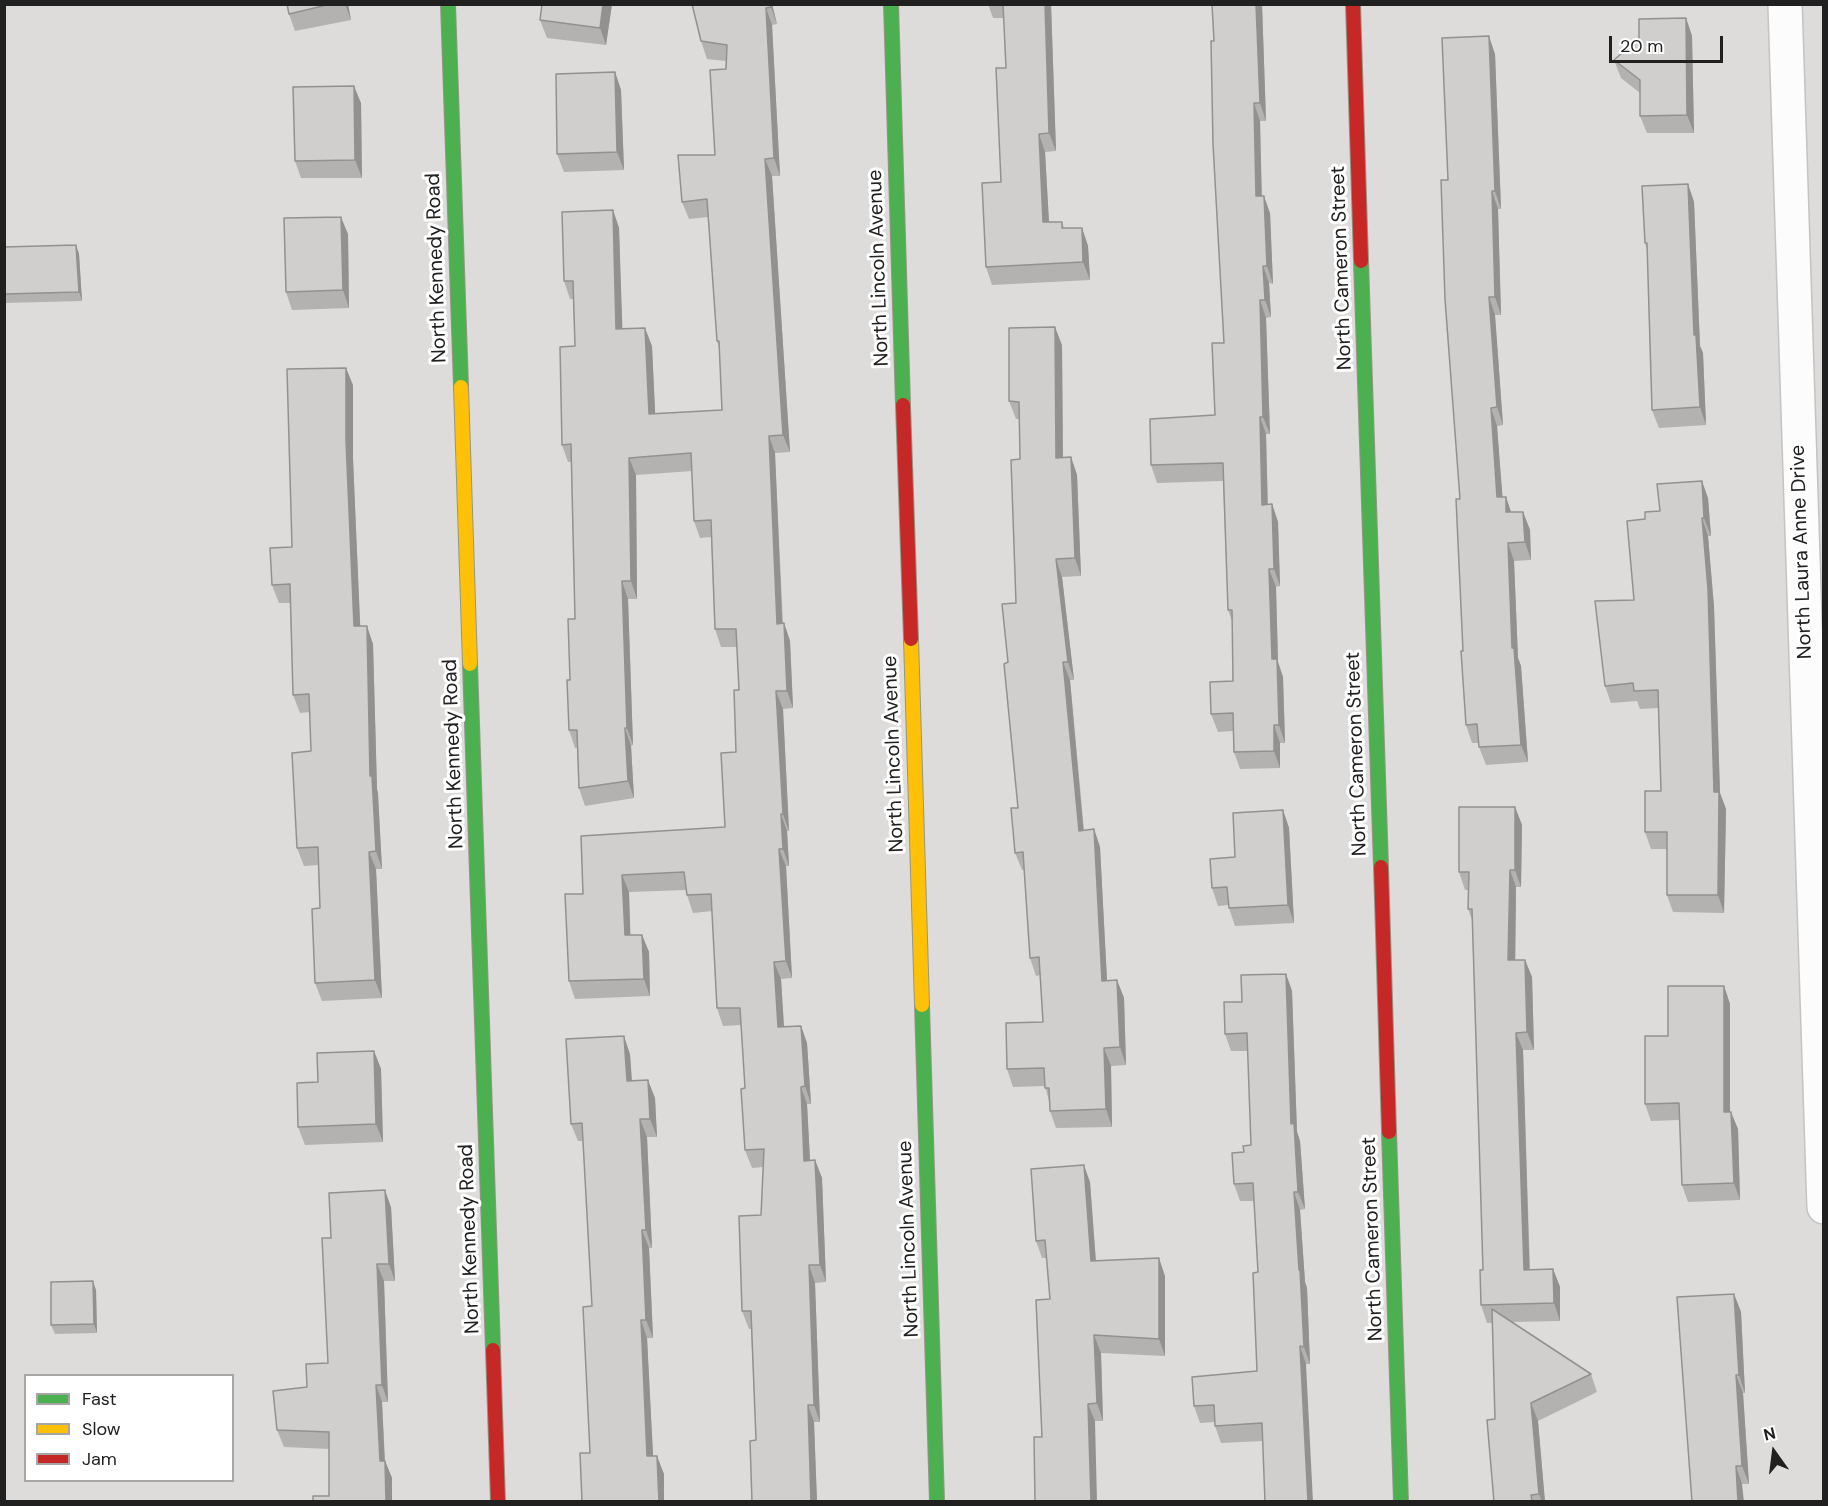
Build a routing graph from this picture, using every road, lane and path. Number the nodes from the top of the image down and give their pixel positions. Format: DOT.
graph roads {
  1 [pos="447,4"];
  2 [pos="891,4"];
  3 [pos="1353,4"];
  4 [pos="1785,4"];
  5 [pos="1824,1207"];
  6 [pos="498,1502"];
  7 [pos="937,1502"];
  8 [pos="1401,1502"];
  1 -- 6 [label="street, North Kennedy Road"];
  2 -- 7 [label="street, North Lincoln Avenue"];
  3 -- 8 [label="street, North Cameron Street"];
  4 -- 5 [label="street, North Laura Anne Drive"];
}
